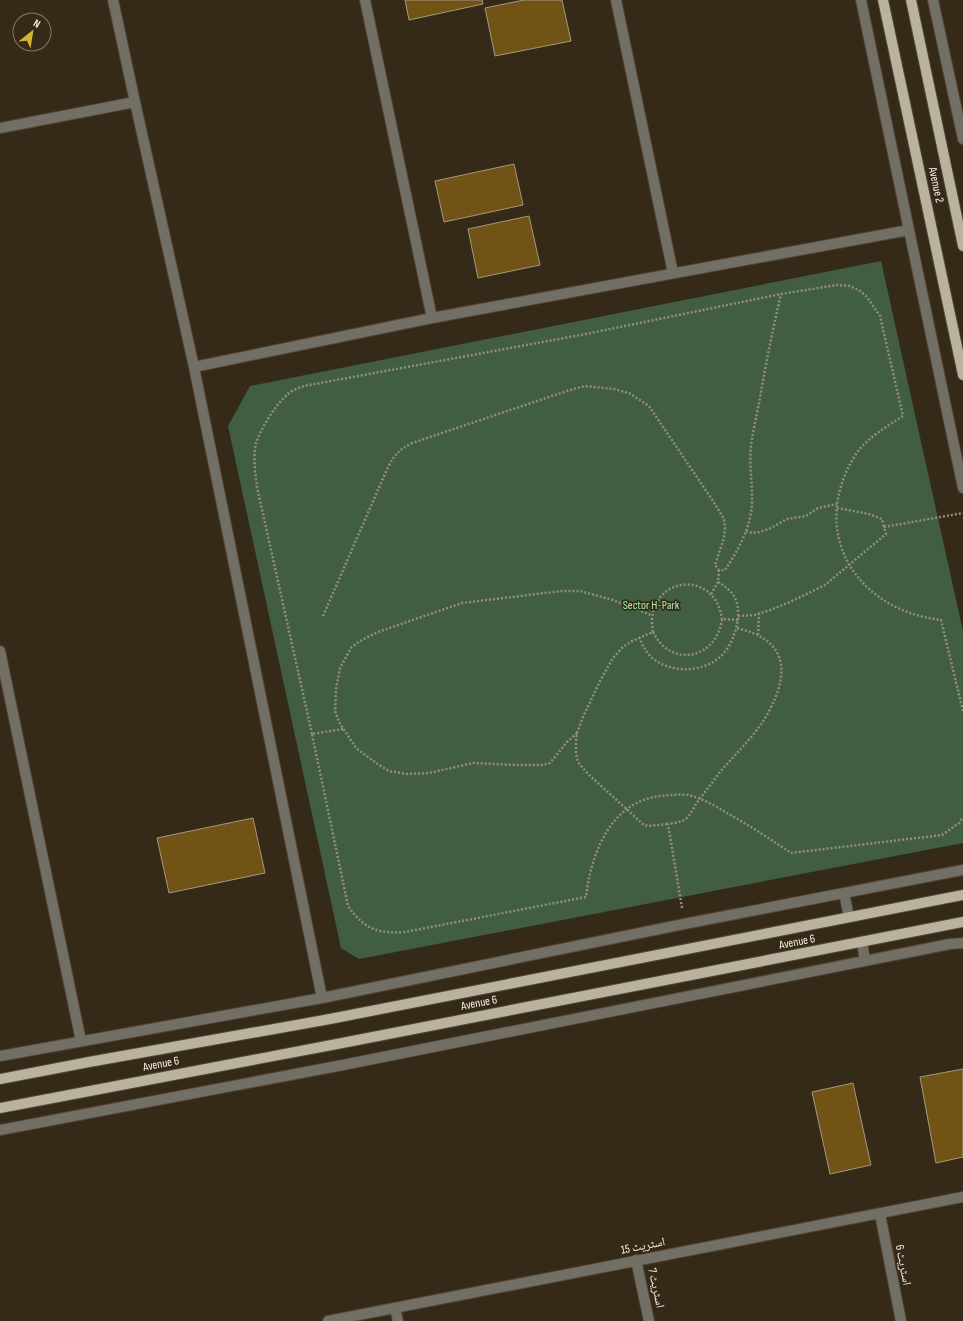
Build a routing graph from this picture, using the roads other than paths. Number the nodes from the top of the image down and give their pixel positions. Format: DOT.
graph roads {
  1 [pos="113,0"];
  2 [pos="365,0"];
  3 [pos="616,0"];
  4 [pos="861,0"];
  5 [pos="883,0"];
  6 [pos="911,0"];
  7 [pos="933,0"];
  8 [pos="135,102"];
  9 [pos="0,128"];
  10 [pos="963,139"];
  11 [pos="909,230"];
  12 [pos="963,246"];
  13 [pos="673,273"];
  14 [pos="432,318"];
  15 [pos="194,366"];
  16 [pos="963,375"];
  17 [pos="963,488"];
  18 [pos="0,651"];
  19 [pos="963,870"];
  20 [pos="844,893"];
  21 [pos="963,895"];
  22 [pos="849,917"];
  23 [pos="963,922"];
  24 [pos="862,942"];
  25 [pos="963,943"];
  26 [pos="865,961"];
  27 [pos="322,998"];
  28 [pos="81,1041"];
  29 [pos="0,1056"];
  30 [pos="0,1079"];
  31 [pos="0,1108"];
  32 [pos="0,1130"];
  33 [pos="963,1197"];
  34 [pos="880,1214"];
  35 [pos="636,1260"];
  36 [pos="395,1308"];
  37 [pos="328,1321"];
  38 [pos="398,1321"];
  39 [pos="649,1321"];
  40 [pos="901,1321"];
  1 -- 8 [label="street"];
  2 -- 14 [label="street"];
  3 -- 13 [label="street"];
  4 -- 11 [label="street"];
  5 -- 16 [label="main road, Avenue 2"];
  6 -- 12 [label="main road, Avenue 2"];
  7 -- 10 [label="street"];
  8 -- 9 [label="street"];
  8 -- 15 [label="street"];
  11 -- 13 [label="street"];
  11 -- 17 [label="street"];
  13 -- 14 [label="street"];
  14 -- 15 [label="street"];
  15 -- 27 [label="street"];
  18 -- 28 [label="street"];
  19 -- 20 [label="street"];
  20 -- 22 [label="street"];
  20 -- 27 [label="street"];
  21 -- 22 [label="main road, Avenue 6"];
  22 -- 30 [label="main road, Avenue 6"];
  23 -- 24 [label="main road, Avenue 6"];
  24 -- 26 [label="street"];
  24 -- 31 [label="main road, Avenue 6"];
  25 -- 26 [label="street"];
  26 -- 32 [label="street"];
  27 -- 28 [label="street"];
  28 -- 29 [label="street"];
  33 -- 34 [label="street, اسٹریٹ 15"];
  34 -- 35 [label="street, اسٹریٹ 15"];
  34 -- 40 [label="street, اسٹریٹ 6"];
  35 -- 36 [label="street, اسٹریٹ 15"];
  35 -- 39 [label="street, اسٹریٹ 7"];
  36 -- 37 [label="street, اسٹریٹ 15"];
  36 -- 38 [label="street"];
}
